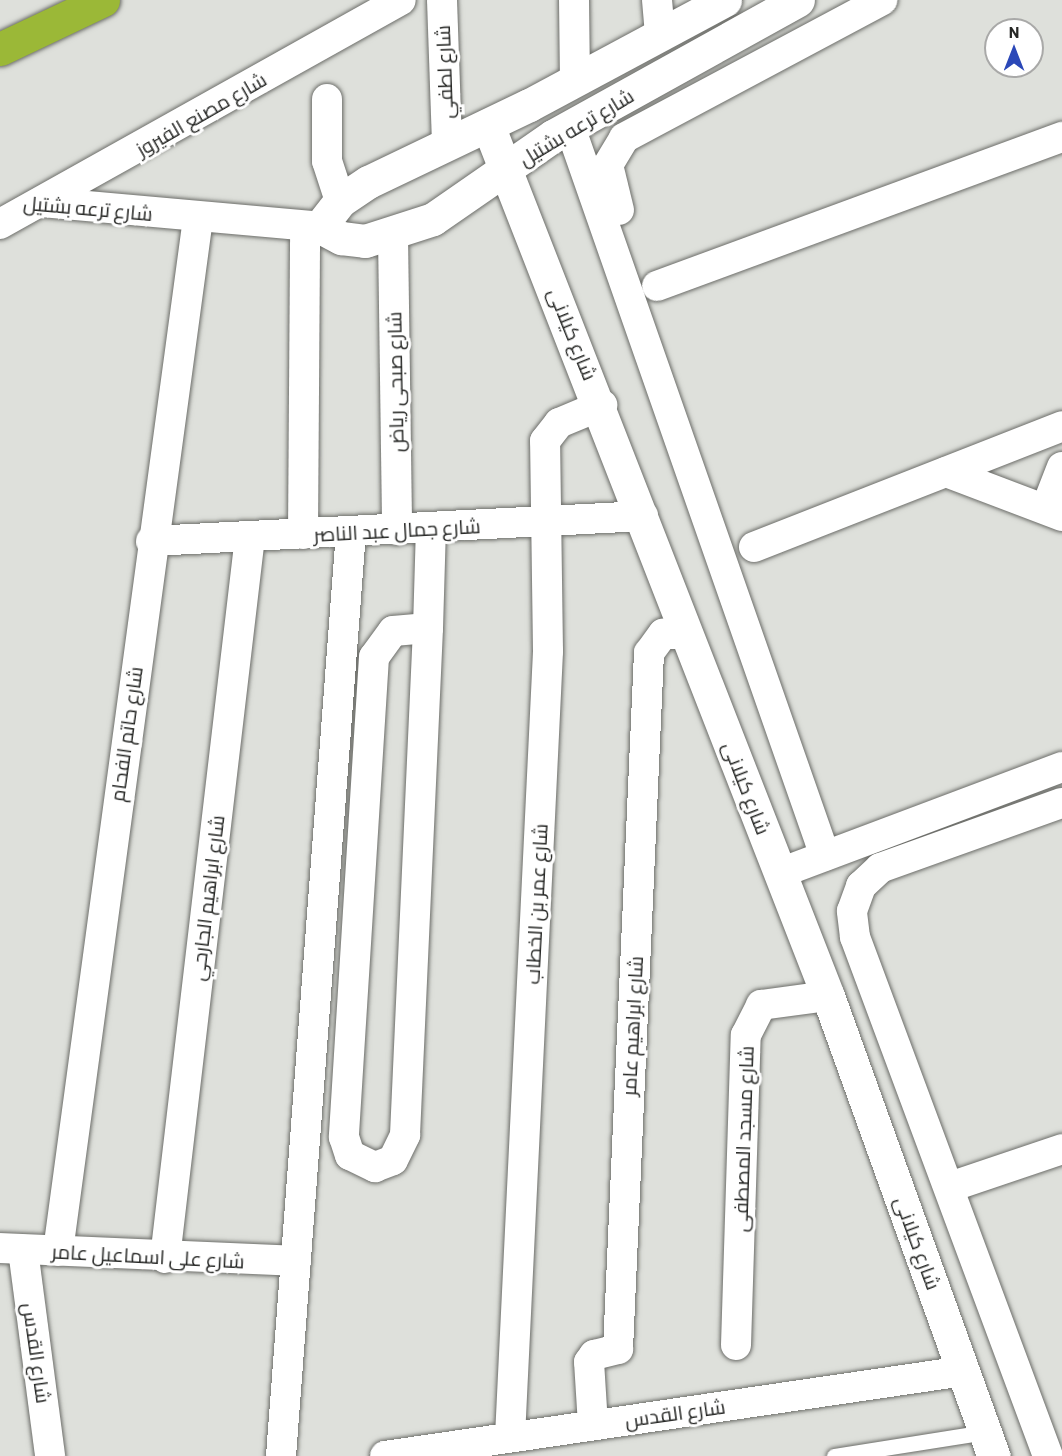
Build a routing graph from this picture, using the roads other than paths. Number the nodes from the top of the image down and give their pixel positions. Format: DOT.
graph roads {
  1 [pos="103,0"];
  2 [pos="401,0"];
  3 [pos="442,0"];
  4 [pos="574,0"];
  5 [pos="657,0"];
  6 [pos="725,0"];
  7 [pos="798,0"];
  8 [pos="882,0"];
  9 [pos="660,36"];
  10 [pos="0,49"];
  11 [pos="575,81"];
  12 [pos="327,99"];
  13 [pos="488,125"];
  14 [pos="570,127"];
  15 [pos="1062,137"];
  16 [pos="447,145"];
  17 [pos="507,169"];
  18 [pos="340,201"];
  19 [pos="46,202"];
  20 [pos="0,203"];
  21 [pos="198,218"];
  22 [pos="0,224"];
  23 [pos="313,227"];
  24 [pos="393,235"];
  25 [pos="628,236"];
  26 [pos="657,286"];
  27 [pos="602,405"];
  28 [pos="1062,426"];
  29 [pos="1062,467"];
  30 [pos="946,472"];
  31 [pos="1054,512"];
  32 [pos="643,516"];
  33 [pos="549,522"];
  34 [pos="431,528"];
  35 [pos="397,530"];
  36 [pos="351,532"];
  37 [pos="303,534"];
  38 [pos="250,537"];
  39 [pos="151,541"];
  40 [pos="754,547"];
  41 [pos="428,627"];
  42 [pos="687,634"];
  43 [pos="1062,767"];
  44 [pos="1062,803"];
  45 [pos="825,856"];
  46 [pos="780,873"];
  47 [pos="828,996"];
  48 [pos="1062,1149"];
  49 [pos="950,1187"];
  50 [pos="11,1249"];
  51 [pos="58,1251"];
  52 [pos="165,1258"];
  53 [pos="296,1261"];
  54 [pos="736,1345"];
  55 [pos="964,1371"];
  56 [pos="593,1425"];
  57 [pos="510,1437"];
  58 [pos="990,1444"];
  59 [pos="1051,1446"];
  60 [pos="50,1456"];
  61 [pos="281,1456"];
  62 [pos="385,1456"];
  63 [pos="834,1456"];
  1 -- 10 [label="highway"];
  2 -- 19 [label="street, شارع مصنع الفيروز"];
  3 -- 16 [label="street, شارع لطفي"];
  4 -- 11 [label="street"];
  5 -- 9 [label="street"];
  6 -- 9 [label="street, شارع ترعه بشتيل"];
  7 -- 14 [label="street, شارع ترعه بشتيل"];
  8 -- 25 [label="street"];
  9 -- 11 [label="street, شارع ترعه بشتيل"];
  11 -- 13 [label="street, شارع ترعه بشتيل"];
  12 -- 18 [label="street"];
  13 -- 16 [label="street, شارع ترعه بشتيل"];
  13 -- 17 [label="street, شارع كيلانى"];
  14 -- 17 [label="street, شارع ترعه بشتيل"];
  14 -- 45 [label="street"];
  15 -- 26 [label="street"];
  16 -- 18 [label="street, شارع ترعه بشتيل"];
  17 -- 24 [label="street, شارع ترعه بشتيل"];
  17 -- 27 [label="street, شارع كيلانى"];
  18 -- 23 [label="street, شارع ترعه بشتيل"];
  19 -- 20 [label="street, شارع ترعه بشتيل"];
  19 -- 21 [label="street, شارع ترعه بشتيل"];
  19 -- 22 [label="street, شارع مصنع الفيروز"];
  21 -- 23 [label="street, شارع ترعه بشتيل"];
  21 -- 39 [label="street, شارع حاتم الفحام"];
  23 -- 24 [label="street, شارع ترعه بشتيل"];
  23 -- 37 [label="street"];
  24 -- 35 [label="street, شارع صبحى رياض"];
  27 -- 32 [label="street, شارع كيلانى"];
  27 -- 33 [label="street, شارع عمر بن الخطاب"];
  28 -- 30 [label="street"];
  29 -- 31 [label="street"];
  30 -- 31 [label="street"];
  30 -- 40 [label="street"];
  32 -- 33 [label="street, شارع جمال عبد الناصر"];
  32 -- 42 [label="street, شارع كيلانى"];
  33 -- 34 [label="street, شارع جمال عبد الناصر"];
  33 -- 57 [label="street, شارع عمر بن الخطاب"];
  34 -- 35 [label="street, شارع جمال عبد الناصر"];
  34 -- 41 [label="street"];
  35 -- 36 [label="street, شارع جمال عبد الناصر"];
  36 -- 37 [label="street, شارع جمال عبد الناصر"];
  36 -- 53 [label="street"];
  37 -- 38 [label="street, شارع جمال عبد الناصر"];
  38 -- 39 [label="street, شارع جمال عبد الناصر"];
  38 -- 52 [label="street, شارع ابراهيم الجارحي"];
  39 -- 51 [label="street, شارع حاتم الفحام"];
  41 -- 41 [label="street"];
  42 -- 46 [label="street, شارع كيلانى"];
  42 -- 56 [label="street, شارع ابراهيم عامر"];
  43 -- 45 [label="street"];
  44 -- 49 [label="street"];
  45 -- 46 [label="street"];
  46 -- 47 [label="street, شارع كيلانى"];
  47 -- 54 [label="street, شارع مسجد المصطفى"];
  47 -- 55 [label="street, شارع كيلانى"];
  48 -- 49 [label="street"];
  49 -- 59 [label="street"];
  50 -- 51 [label="street, شارع على اسماعيل عامر"];
  50 -- 60 [label="street, شارع القدس"];
  51 -- 52 [label="street, شارع على اسماعيل عامر"];
  52 -- 53 [label="street, شارع على اسماعيل عامر"];
  53 -- 61 [label="street"];
  55 -- 56 [label="street, شارع القدس"];
  55 -- 58 [label="street, شارع كيلانى"];
  56 -- 57 [label="street, شارع القدس"];
  57 -- 62 [label="street, شارع القدس"];
  58 -- 63 [label="lane"];
}
